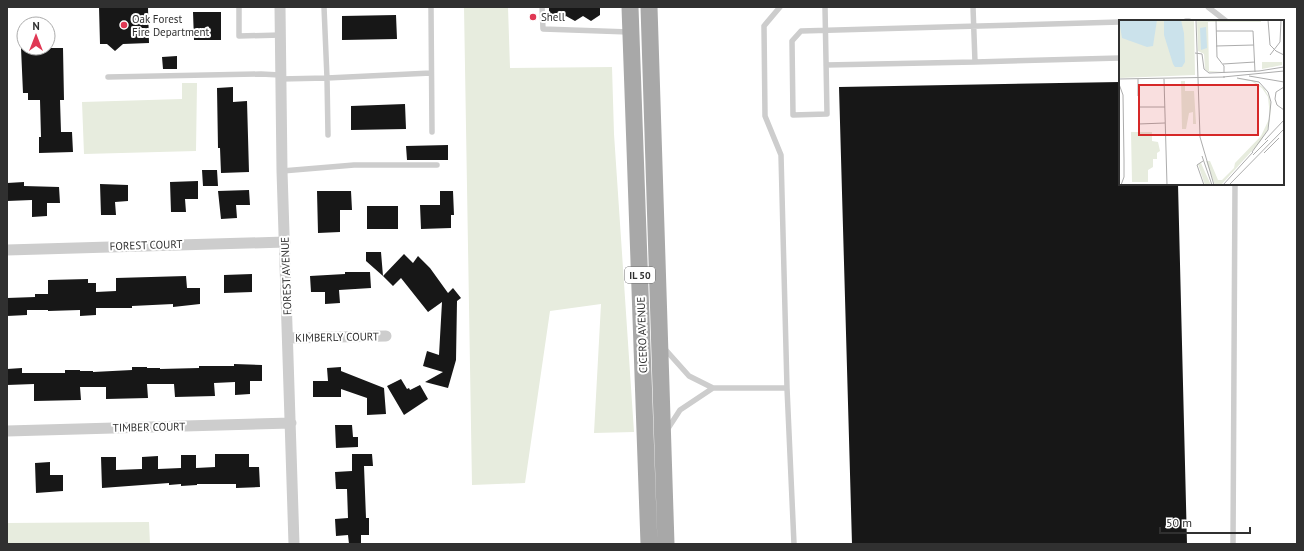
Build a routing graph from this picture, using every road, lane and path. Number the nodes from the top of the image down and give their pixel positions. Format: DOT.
graph roads {
  1 [pos="239,7"];
  2 [pos="280,7"];
  3 [pos="324,7"];
  4 [pos="430,7"];
  5 [pos="542,7"];
  6 [pos="630,7"];
  7 [pos="649,7"];
  8 [pos="659,7"];
  9 [pos="780,7"];
  10 [pos="825,7"];
  11 [pos="973,7"];
  12 [pos="1208,7"];
  13 [pos="1225,20"];
  14 [pos="1119,22"];
  15 [pos="974,25"];
  16 [pos="826,31"];
  17 [pos="632,32"];
  18 [pos="281,35"];
  19 [pos="650,53"];
  20 [pos="1119,58"];
  21 [pos="975,62"];
  22 [pos="826,65"];
  23 [pos="431,73"];
  24 [pos="108,77"];
  25 [pos="280,77"];
  26 [pos="327,78"];
  27 [pos="432,132"];
  28 [pos="328,135"];
  29 [pos="437,165"];
  30 [pos="282,171"];
  31 [pos="1235,185"];
  32 [pos="285,242"];
  33 [pos="7,250"];
  34 [pos="386,336"];
  35 [pos="288,338"];
  36 [pos="659,344"];
  37 [pos="713,388"];
  38 [pos="787,388"];
  39 [pos="291,424"];
  40 [pos="7,431"];
  41 [pos="662,437"];
  42 [pos="294,544"];
  43 [pos="649,544"];
  44 [pos="666,544"];
  45 [pos="794,544"];
  46 [pos="1233,544"];
  1 -- 18 [label="lane"];
  2 -- 18 [label="street, FOREST AVENUE"];
  3 -- 26 [label="lane"];
  4 -- 23 [label="lane"];
  5 -- 17 [label="lane"];
  6 -- 17 [label="main road, CICERO AVENUE / IL 50"];
  7 -- 19 [label="main road, CICERO AVENUE / IL 50"];
  8 -- 19 [label="main road"];
  9 -- 38 [label="lane"];
  10 -- 16 [label="lane"];
  11 -- 15 [label="lane"];
  12 -- 13 [label="lane"];
  14 -- 15 [label="lane"];
  15 -- 16 [label="lane"];
  15 -- 21 [label="lane"];
  16 -- 22 [label="lane"];
  16 -- 22 [label="lane"];
  17 -- 43 [label="main road, CICERO AVENUE / IL 50"];
  18 -- 25 [label="street, FOREST AVENUE"];
  19 -- 36 [label="main road, CICERO AVENUE / IL 50"];
  20 -- 21 [label="lane"];
  21 -- 22 [label="lane"];
  23 -- 26 [label="lane"];
  23 -- 27 [label="lane"];
  24 -- 25 [label="lane"];
  25 -- 26 [label="lane"];
  25 -- 30 [label="street, FOREST AVENUE"];
  26 -- 28 [label="lane"];
  29 -- 30 [label="lane"];
  30 -- 32 [label="street, FOREST AVENUE"];
  31 -- 46 [label="lane"];
  32 -- 33 [label="street, FOREST COURT"];
  32 -- 35 [label="street, FOREST AVENUE"];
  34 -- 35 [label="street, KIMBERLY COURT"];
  35 -- 39 [label="street, FOREST AVENUE"];
  36 -- 37 [label="lane"];
  36 -- 41 [label="main road, CICERO AVENUE / IL 50"];
  37 -- 38 [label="lane"];
  37 -- 41 [label="lane"];
  38 -- 45 [label="lane"];
  39 -- 40 [label="street, TIMBER COURT"];
  39 -- 42 [label="street, FOREST AVENUE"];
  41 -- 44 [label="main road, CICERO AVENUE / IL 50"];
}
